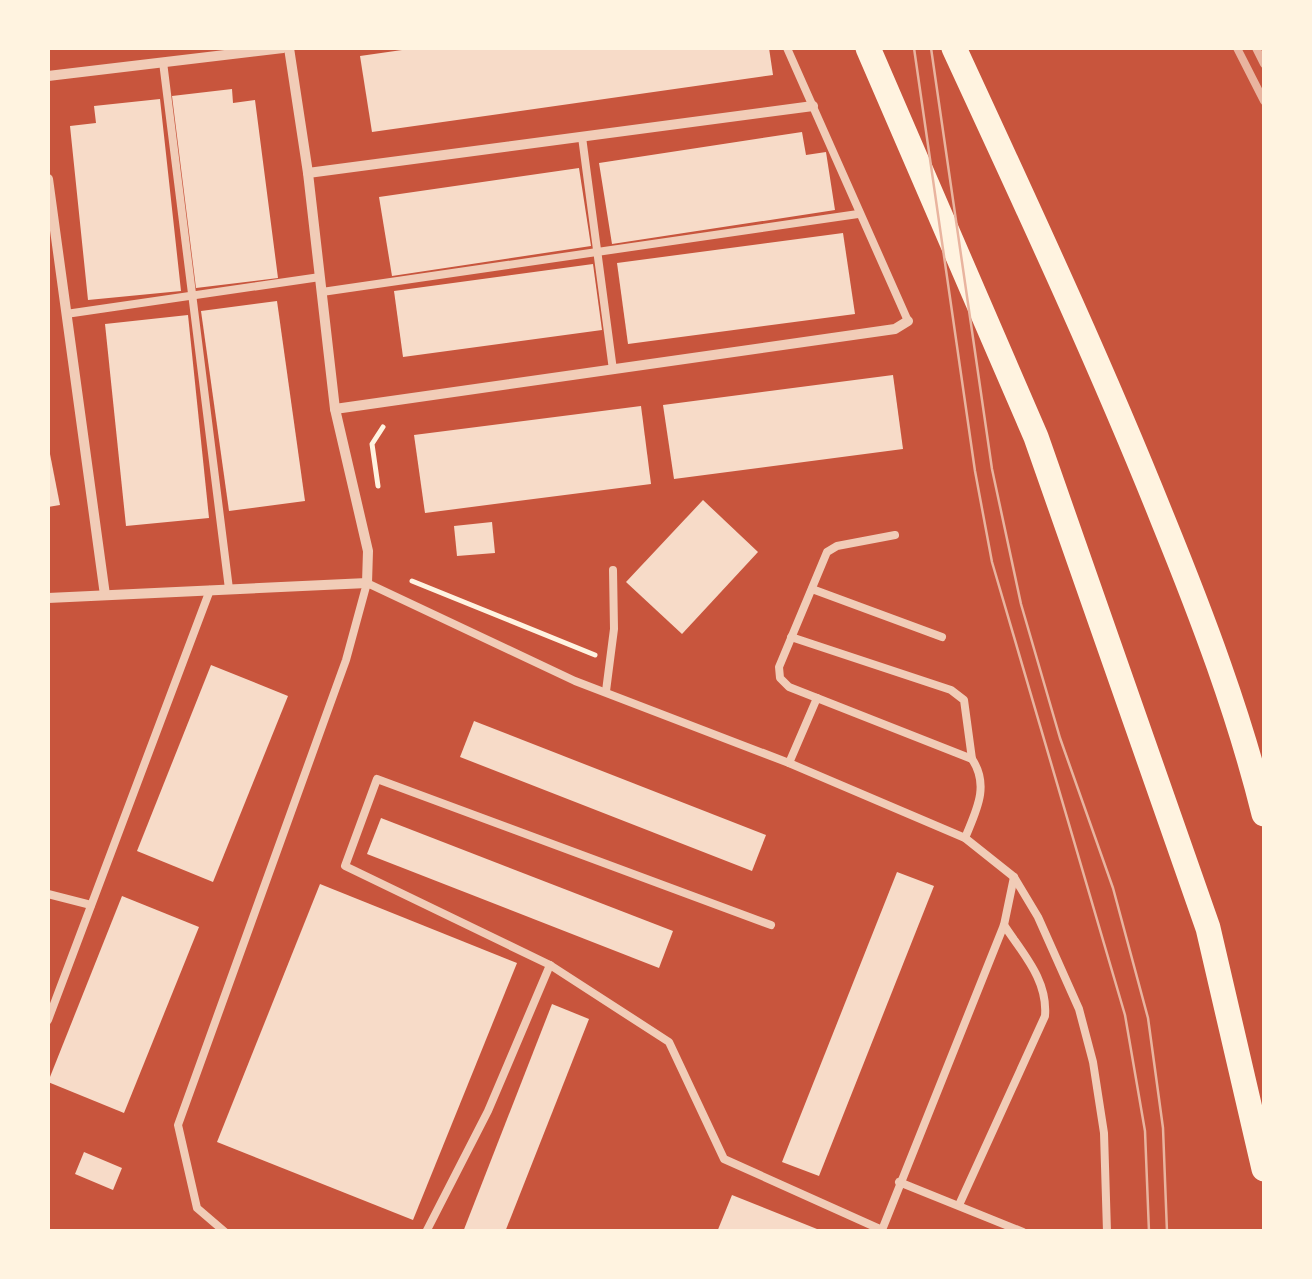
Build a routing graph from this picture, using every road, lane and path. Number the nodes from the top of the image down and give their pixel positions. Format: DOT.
graph roads {
  1 [pos="286,48"];
  2 [pos="786,48"];
  3 [pos="868,48"];
  4 [pos="954,48"];
  5 [pos="163,62"];
  6 [pos="48,76"];
  7 [pos="813,106"];
  8 [pos="582,137"];
  9 [pos="308,173"];
  10 [pos="48,179"];
  11 [pos="858,214"];
  12 [pos="598,252"];
  13 [pos="320,276"];
  14 [pos="322,292"];
  15 [pos="192,296"];
  16 [pos="66,314"];
  17 [pos="908,320"];
  18 [pos="614,371"];
  19 [pos="335,409"];
  20 [pos="383,427"];
  21 [pos="378,486"];
  22 [pos="896,535"];
  23 [pos="613,570"];
  24 [pos="412,580"];
  25 [pos="368,582"];
  26 [pos="229,589"];
  27 [pos="812,589"];
  28 [pos="210,590"];
  29 [pos="105,595"];
  30 [pos="48,598"];
  31 [pos="942,636"];
  32 [pos="791,637"];
  33 [pos="610,662"];
  34 [pos="606,691"];
  35 [pos="817,698"];
  36 [pos="972,760"];
  37 [pos="790,763"];
  38 [pos="1264,814"];
  39 [pos="965,838"];
  40 [pos="1014,877"];
  41 [pos="48,894"];
  42 [pos="91,905"];
  43 [pos="771,925"];
  44 [pos="1004,925"];
  45 [pos="550,965"];
  46 [pos="48,1020"];
  47 [pos="1264,1169"];
  48 [pos="899,1182"];
  49 [pos="959,1206"];
  50 [pos="225,1232"];
  51 [pos="426,1232"];
  52 [pos="1022,1232"];
  53 [pos="1107,1232"];
  1 -- 5 [label="street"];
  1 -- 9 [label="street"];
  2 -- 7 [label="lane"];
  3 -- 47 [label="highway"];
  4 -- 38 [label="highway"];
  5 -- 6 [label="street"];
  5 -- 15 [label="lane"];
  7 -- 8 [label="street"];
  7 -- 11 [label="lane"];
  8 -- 9 [label="street"];
  8 -- 12 [label="lane"];
  9 -- 13 [label="street"];
  10 -- 16 [label="street"];
  11 -- 12 [label="lane"];
  11 -- 17 [label="lane"];
  12 -- 14 [label="lane"];
  12 -- 18 [label="lane"];
  13 -- 14 [label="street"];
  13 -- 15 [label="lane"];
  14 -- 19 [label="street"];
  15 -- 16 [label="lane"];
  15 -- 26 [label="lane"];
  16 -- 29 [label="street"];
  17 -- 18 [label="street"];
  18 -- 19 [label="street"];
  19 -- 25 [label="street"];
  20 -- 21 [label="path"];
  22 -- 27 [label="lane"];
  23 -- 33 [label="lane"];
  24 -- 33 [label="path"];
  25 -- 26 [label="street"];
  25 -- 34 [label="lane"];
  25 -- 50 [label="lane"];
  26 -- 28 [label="street"];
  27 -- 31 [label="lane"];
  27 -- 32 [label="lane"];
  28 -- 29 [label="street"];
  28 -- 42 [label="lane"];
  29 -- 30 [label="street"];
  32 -- 35 [label="lane"];
  32 -- 36 [label="lane"];
  33 -- 34 [label="lane"];
  34 -- 37 [label="lane"];
  35 -- 36 [label="lane"];
  35 -- 37 [label="lane"];
  36 -- 39 [label="lane"];
  37 -- 39 [label="lane"];
  39 -- 40 [label="lane"];
  40 -- 44 [label="lane"];
  40 -- 53 [label="lane"];
  41 -- 42 [label="lane"];
  42 -- 46 [label="lane"];
  43 -- 45 [label="lane"];
  44 -- 48 [label="lane"];
  44 -- 49 [label="lane"];
  45 -- 48 [label="lane"];
  45 -- 51 [label="lane"];
  48 -- 49 [label="lane"];
  49 -- 52 [label="lane"];
}
